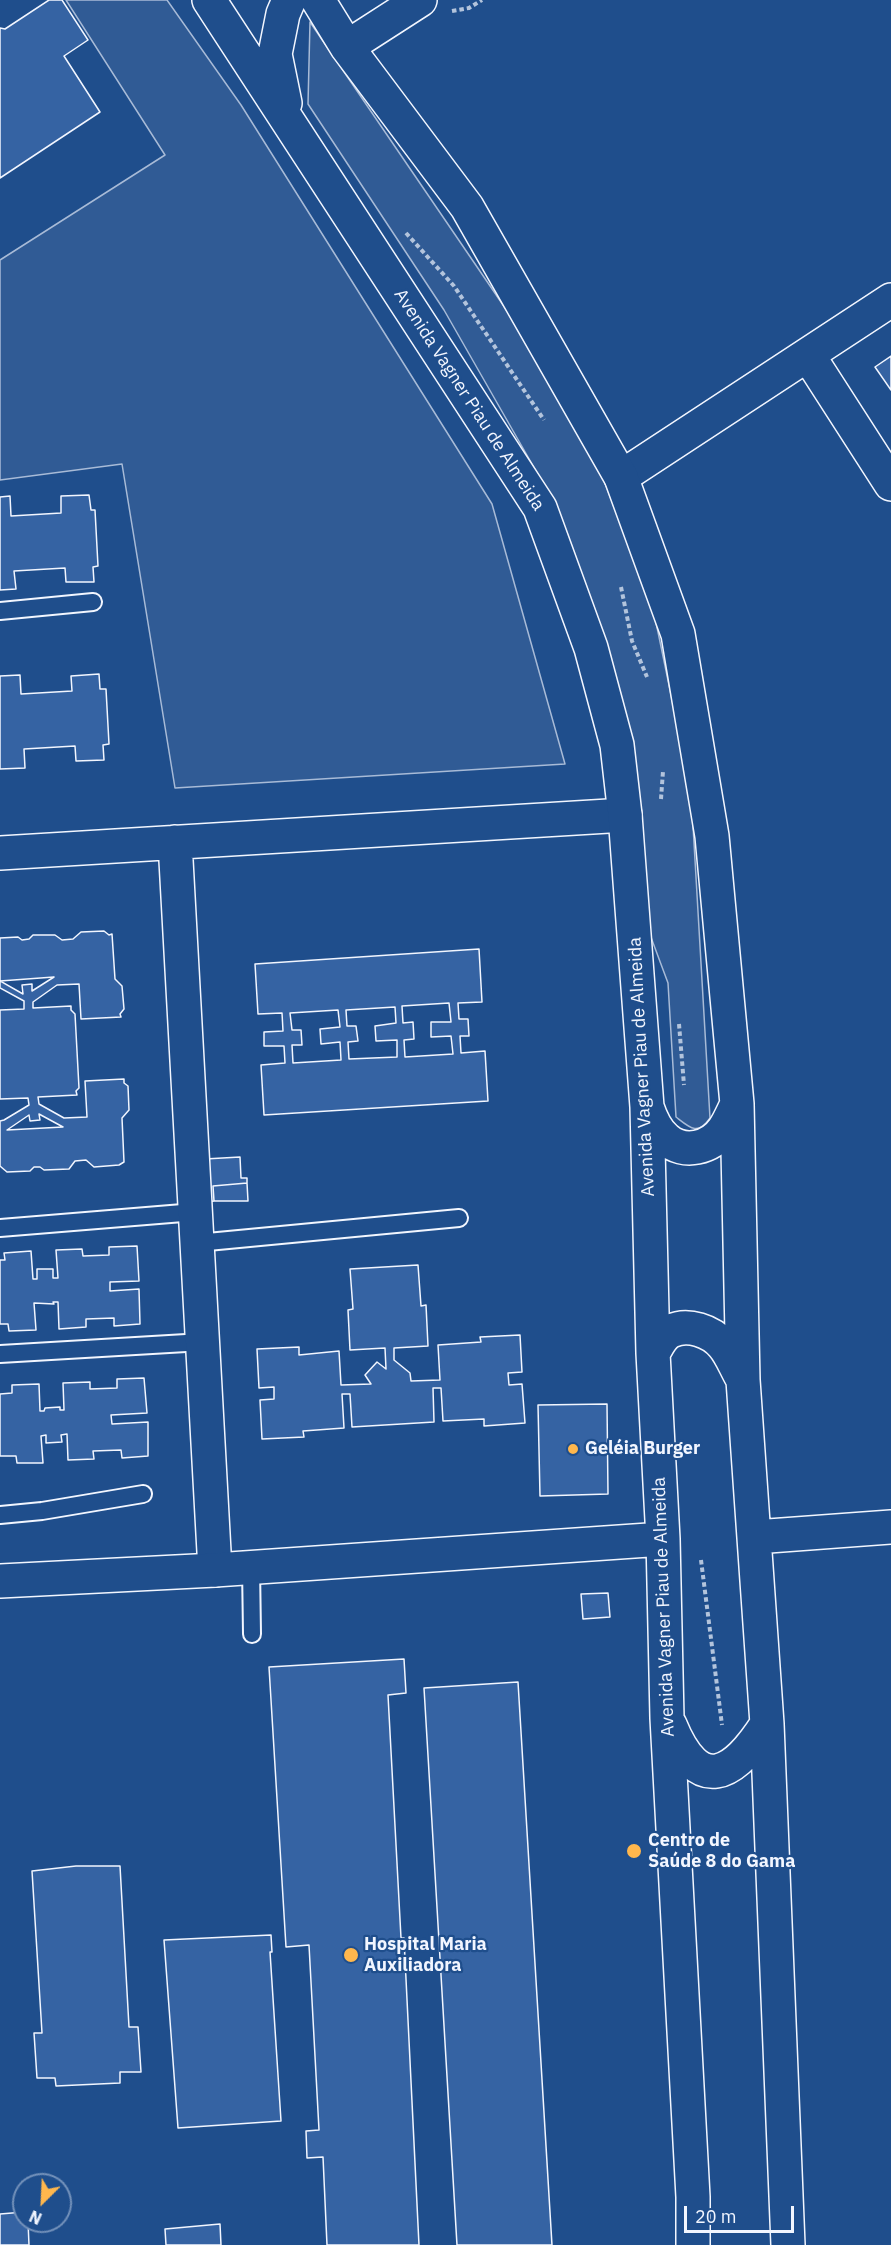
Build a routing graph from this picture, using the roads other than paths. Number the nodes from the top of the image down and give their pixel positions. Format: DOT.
graph roads {
  1 [pos="208,0"];
  2 [pos="289,0"];
  3 [pos="318,0"];
  4 [pos="420,0"];
  5 [pos="347,47"];
  6 [pos="289,121"];
  7 [pos="891,300"];
  8 [pos="808,355"];
  9 [pos="621,477"];
  10 [pos="891,484"];
  11 [pos="93,602"];
  12 [pos="0,611"];
  13 [pos="625,815"];
  14 [pos="175,842"];
  15 [pos="0,853"];
  16 [pos="736,1104"];
  17 [pos="647,1107"];
  18 [pos="459,1218"];
  19 [pos="0,1228"];
  20 [pos="196,1228"];
  21 [pos="203,1342"];
  22 [pos="653,1353"];
  23 [pos="0,1354"];
  24 [pos="743,1380"];
  25 [pos="143,1494"];
  26 [pos="0,1515"];
  27 [pos="891,1527"];
  28 [pos="755,1537"];
  29 [pos="663,1539"];
  30 [pos="251,1567"];
  31 [pos="215,1570"];
  32 [pos="0,1581"];
  33 [pos="252,1634"];
  34 [pos="667,1718"];
  35 [pos="767,1724"];
  36 [pos="693,2245"];
  37 [pos="788,2245"];
  1 -- 6 [label="main road, Avenida Vagner Piau de Almeida"];
  2 -- 6 [label="main road"];
  3 -- 5 [label="main road"];
  4 -- 5 [label="main road"];
  5 -- 9 [label="main road"];
  6 -- 13 [label="main road, Avenida Vagner Piau de Almeida"];
  7 -- 8 [label="main road"];
  8 -- 9 [label="main road"];
  8 -- 10 [label="main road"];
  9 -- 16 [label="main road"];
  11 -- 12 [label="lane"];
  13 -- 14 [label="main road"];
  13 -- 17 [label="main road, Avenida Vagner Piau de Almeida"];
  14 -- 15 [label="main road"];
  14 -- 20 [label="main road"];
  16 -- 17 [label="main road"];
  16 -- 24 [label="main road"];
  17 -- 22 [label="main road, Avenida Vagner Piau de Almeida"];
  18 -- 20 [label="lane"];
  19 -- 20 [label="lane"];
  20 -- 21 [label="main road"];
  21 -- 23 [label="lane"];
  21 -- 31 [label="main road"];
  22 -- 24 [label="main road"];
  22 -- 29 [label="main road, Avenida Vagner Piau de Almeida"];
  24 -- 28 [label="main road"];
  25 -- 26 [label="lane"];
  27 -- 28 [label="main road"];
  28 -- 35 [label="main road"];
  29 -- 30 [label="main road"];
  29 -- 34 [label="main road, Avenida Vagner Piau de Almeida"];
  30 -- 31 [label="main road"];
  30 -- 33 [label="lane"];
  31 -- 32 [label="main road"];
  34 -- 35 [label="main road"];
  34 -- 36 [label="main road, Avenida Vagner Piau de Almeida"];
  35 -- 37 [label="main road"];
}
